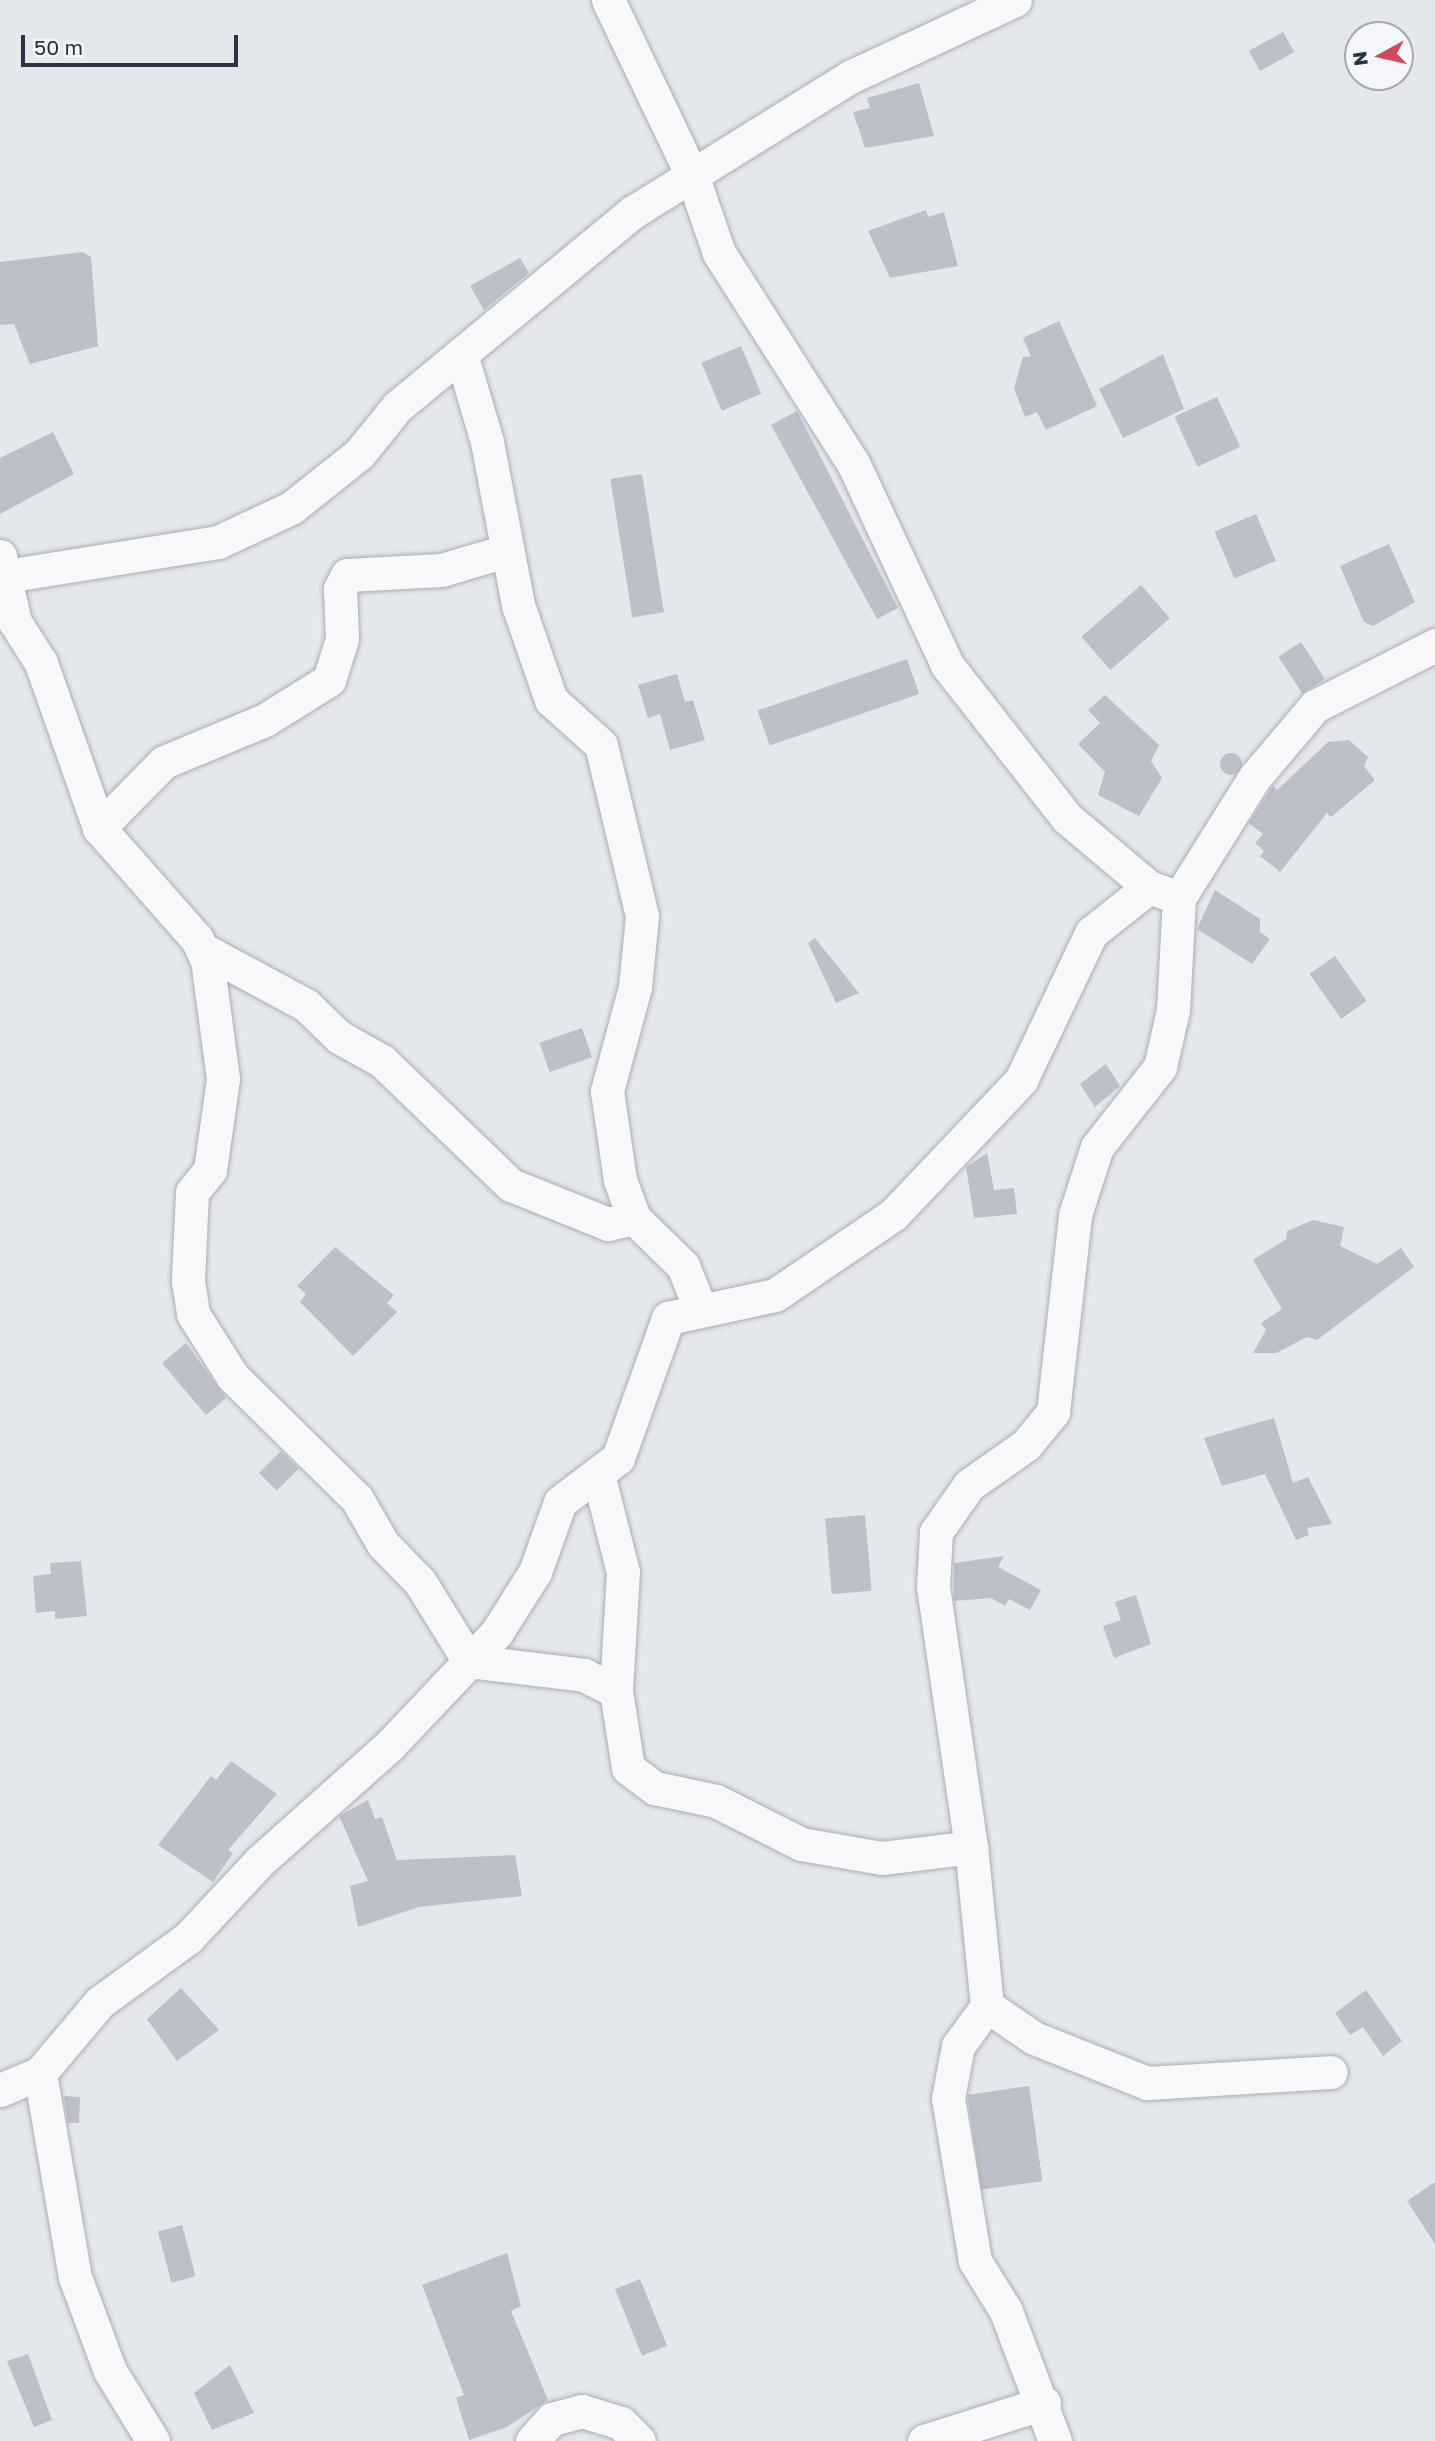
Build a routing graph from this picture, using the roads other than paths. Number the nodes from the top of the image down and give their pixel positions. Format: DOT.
graph roads {
  1 [pos="608,0"];
  2 [pos="1015,0"];
  3 [pos="692,176"];
  4 [pos="461,354"];
  5 [pos="506,551"];
  6 [pos="1,570"];
  7 [pos="1435,645"];
  8 [pos="99,828"];
  9 [pos="1120,860"];
  10 [pos="1164,892"];
  11 [pos="1107,917"];
  12 [pos="202,948"];
  13 [pos="634,1217"];
  14 [pos="700,1308"];
  15 [pos="598,1474"];
  16 [pos="469,1661"];
  17 [pos="616,1691"];
  18 [pos="971,1847"];
  19 [pos="987,2006"];
  20 [pos="1331,2072"];
  21 [pos="40,2073"];
  22 [pos="0,2090"];
  23 [pos="1044,2403"];
  24 [pos="153,2441"];
  25 [pos="532,2441"];
  26 [pos="639,2441"];
  27 [pos="924,2441"];
  28 [pos="1055,2441"];
  1 -- 3 [label="street"];
  2 -- 3 [label="street"];
  3 -- 4 [label="street"];
  3 -- 9 [label="street"];
  4 -- 5 [label="street"];
  4 -- 6 [label="street"];
  5 -- 8 [label="street"];
  5 -- 13 [label="street"];
  6 -- 8 [label="street"];
  7 -- 10 [label="street"];
  8 -- 12 [label="street"];
  9 -- 10 [label="street"];
  9 -- 11 [label="street"];
  10 -- 11 [label="street"];
  10 -- 18 [label="street"];
  11 -- 14 [label="street"];
  12 -- 13 [label="street"];
  12 -- 16 [label="street"];
  13 -- 14 [label="street"];
  14 -- 15 [label="street"];
  15 -- 16 [label="street"];
  15 -- 17 [label="street"];
  16 -- 17 [label="street"];
  16 -- 21 [label="street"];
  17 -- 18 [label="street"];
  18 -- 19 [label="street"];
  19 -- 20 [label="street"];
  19 -- 23 [label="street"];
  21 -- 22 [label="street"];
  21 -- 24 [label="street"];
  23 -- 27 [label="street"];
  23 -- 28 [label="street"];
  25 -- 26 [label="street"];
}
